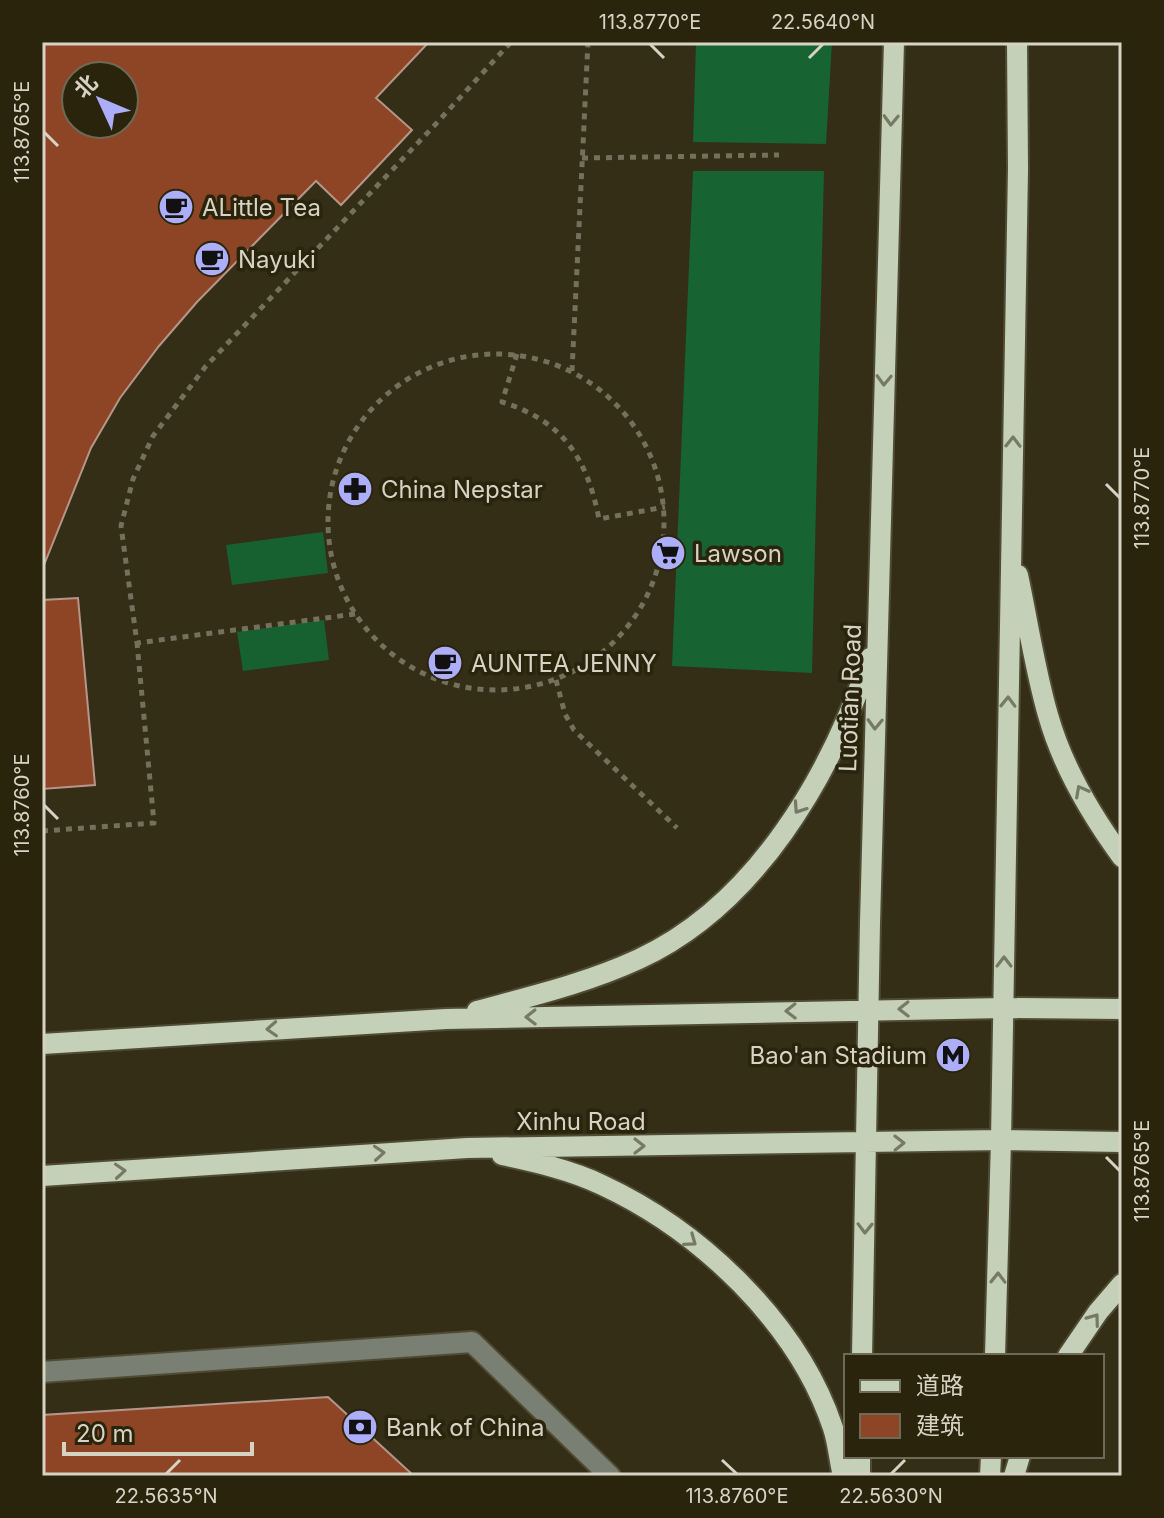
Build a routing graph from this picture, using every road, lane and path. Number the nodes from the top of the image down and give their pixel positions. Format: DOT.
graph roads {
  1 [pos="511,42"];
  2 [pos="588,42"];
  3 [pos="894,42"];
  4 [pos="1017,42"];
  5 [pos="779,155"];
  6 [pos="582,158"];
  7 [pos="517,354"];
  8 [pos="572,371"];
  9 [pos="665,507"];
  10 [pos="1011,541"];
  11 [pos="355,614"];
  12 [pos="877,636"];
  13 [pos="137,643"];
  14 [pos="556,680"];
  15 [pos="677,828"];
  16 [pos="42,831"];
  17 [pos="1122,857"];
  18 [pos="1003,1008"];
  19 [pos="1122,1009"];
  20 [pos="869,1010"];
  21 [pos="446,1019"];
  22 [pos="42,1044"];
  23 [pos="1001,1140"];
  24 [pos="1122,1142"];
  25 [pos="867,1143"];
  26 [pos="467,1148"];
  27 [pos="42,1176"];
  28 [pos="1122,1284"];
  29 [pos="862,1354"];
  30 [pos="995,1354"];
  31 [pos="1069,1354"];
  32 [pos="42,1372"];
  33 [pos="610,1476"];
  34 [pos="843,1476"];
  1 -- 13 [label="path"];
  2 -- 6 [label="path"];
  3 -- 12 [label="main road, Luotian Road, one-way"];
  10 -- 4 [label="main road, one-way"];
  5 -- 6 [label="path"];
  6 -- 8 [label="path"];
  7 -- 8 [label="path"];
  7 -- 9 [label="path"];
  7 -- 11 [label="path"];
  8 -- 9 [label="path"];
  9 -- 14 [label="path"];
  17 -- 10 [label="main road, one-way"];
  18 -- 10 [label="main road, one-way"];
  11 -- 13 [label="path"];
  11 -- 14 [label="path"];
  12 -- 20 [label="main road, Luotian Road, one-way"];
  12 -- 21 [label="main road, one-way"];
  13 -- 16 [label="path"];
  14 -- 15 [label="path"];
  18 -- 19 [label="main road"];
  18 -- 20 [label="main road, one-way"];
  18 -- 23 [label="main road"];
  20 -- 21 [label="main road, one-way"];
  20 -- 25 [label="main road, Luotian Road"];
  21 -- 22 [label="main road, one-way"];
  23 -- 24 [label="main road, Xinhu Road"];
  25 -- 23 [label="main road, Xinhu Road, one-way"];
  30 -- 23 [label="main road, one-way"];
  26 -- 25 [label="main road, Xinhu Road, one-way"];
  25 -- 29 [label="main road, Luotian Road, one-way"];
  27 -- 26 [label="main road, Xinhu Road, one-way"];
  26 -- 34 [label="main road, one-way"];
  31 -- 28 [label="main road, one-way"];
  32 -- 33 [label="lane"];
}
